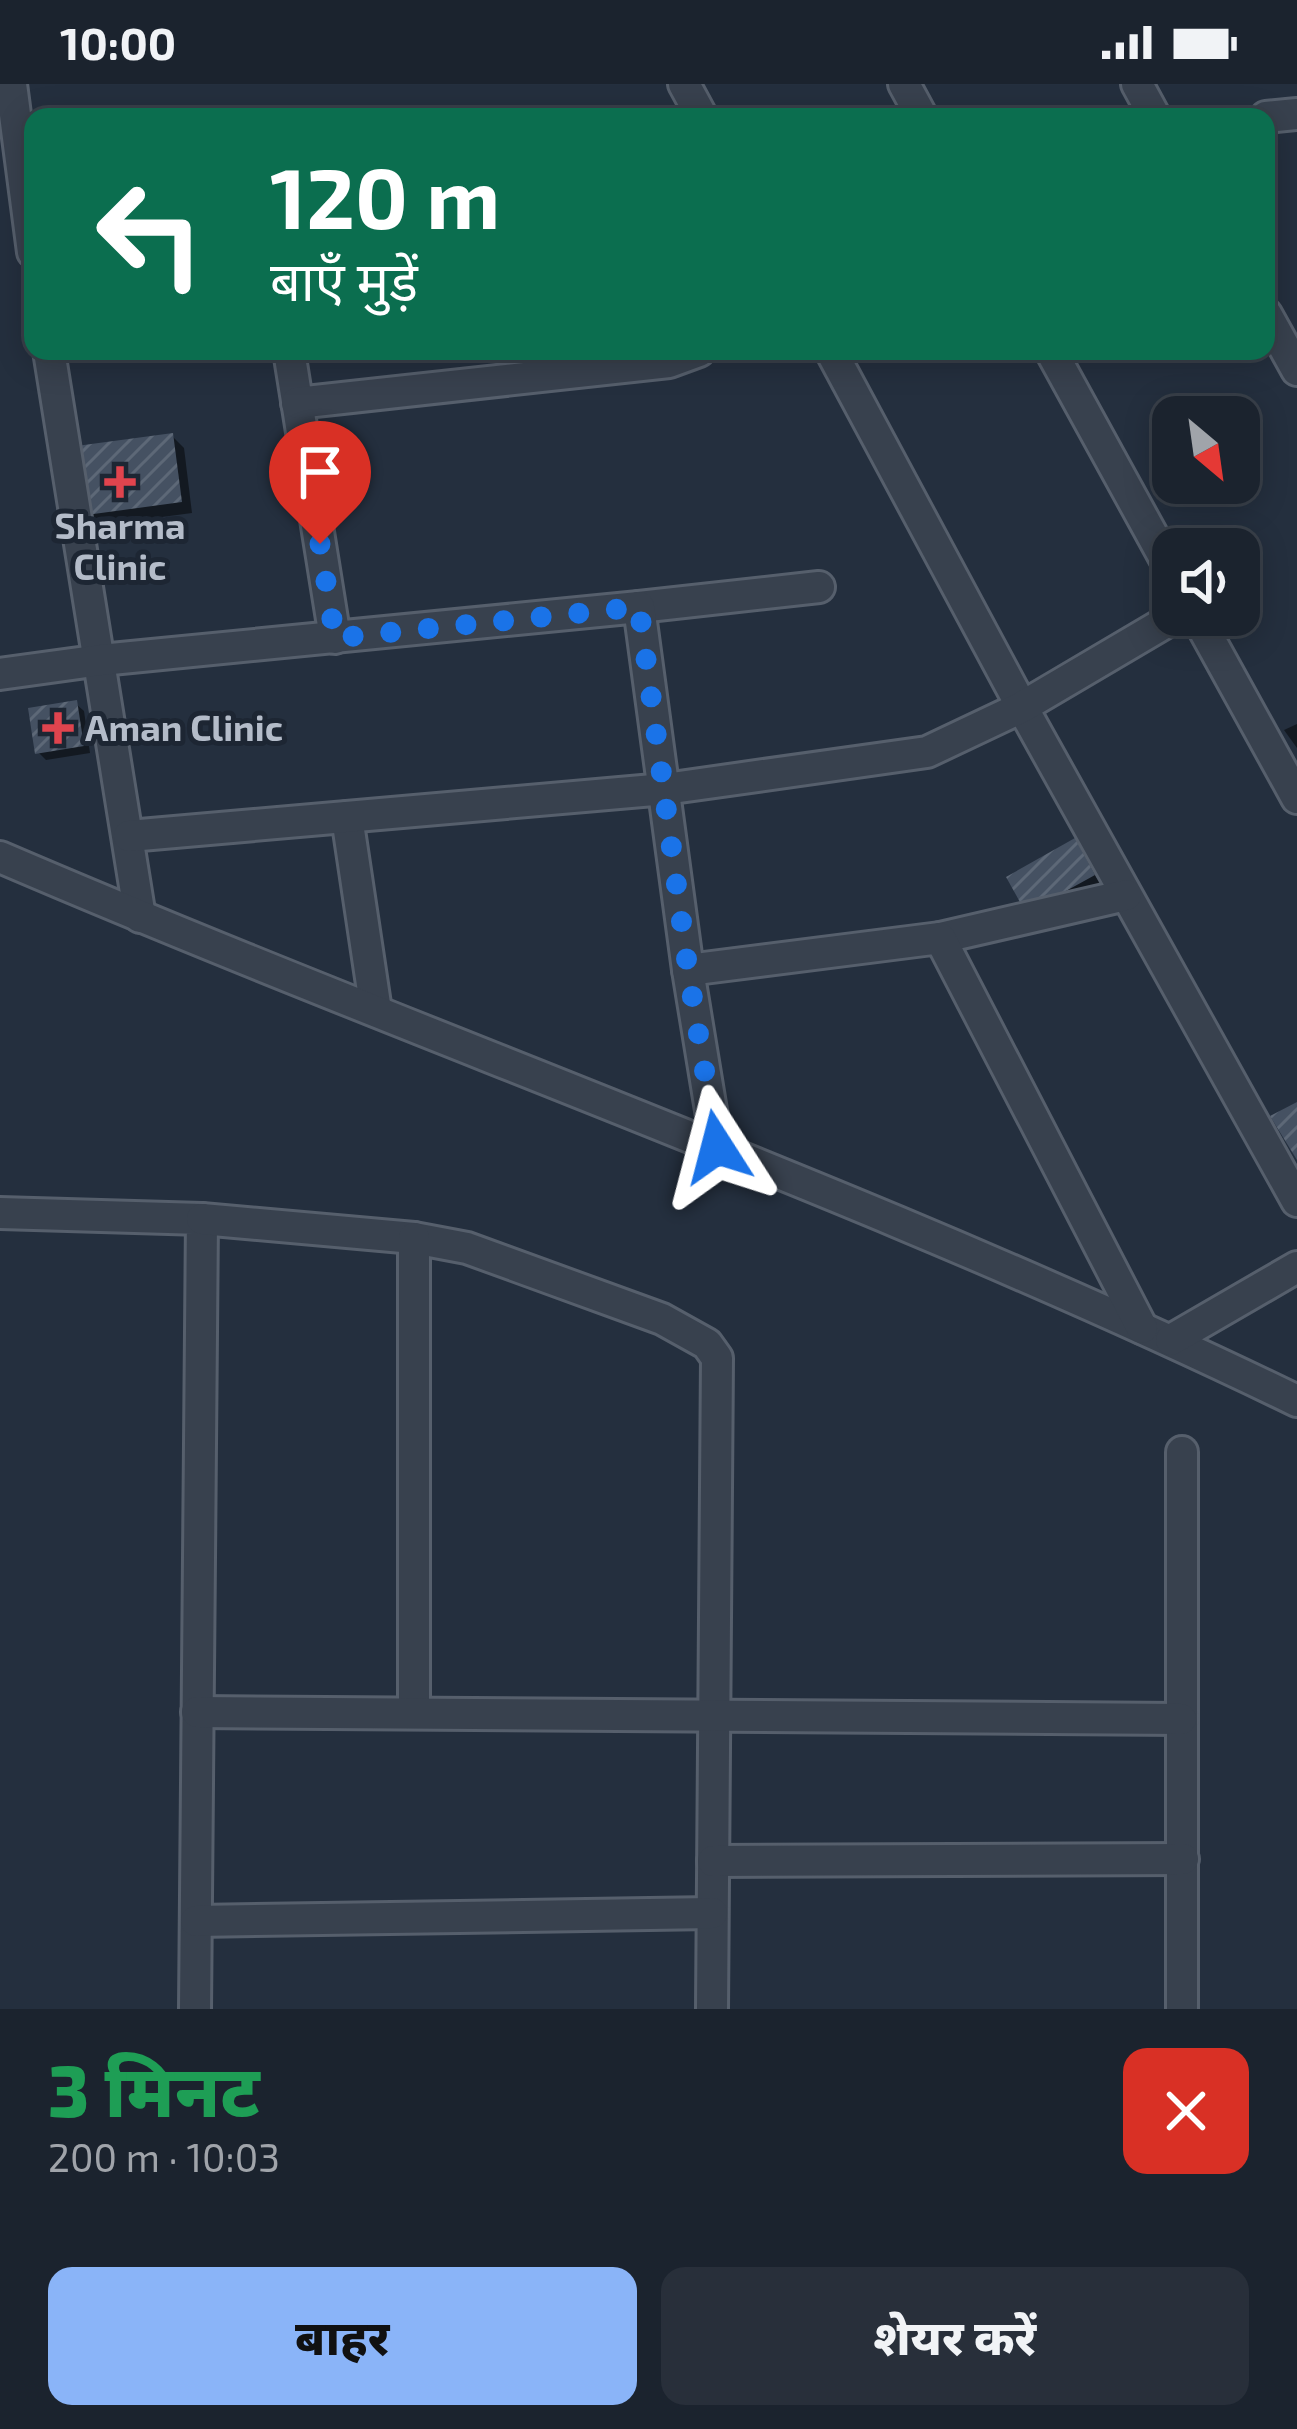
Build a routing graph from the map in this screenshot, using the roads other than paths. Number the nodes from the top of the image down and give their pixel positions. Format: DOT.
graph roads {
  1 [pos="10,84"];
  2 [pos="24,166"];
  3 [pos="1275,330"];
  4 [pos="51,360"];
  5 [pos="290,360"];
  6 [pos="674,360"];
  7 [pos="836,360"];
  8 [pos="1056,360"];
  9 [pos="1297,370"];
  10 [pos="297,403"];
  11 [pos="1152,535"];
  12 [pos="819,587"];
  13 [pos="639,607"];
  14 [pos="1152,630"];
  15 [pos="1208,636"];
  16 [pos="335,638"];
  17 [pos="101,660"];
  18 [pos="0,674"];
  19 [pos="1022,707"];
  20 [pos="665,789"];
  21 [pos="1297,798"];
  22 [pos="347,817"];
  23 [pos="130,836"];
  24 [pos="0,857"];
  25 [pos="1126,895"];
  26 [pos="140,917"];
  27 [pos="940,938"];
  28 [pos="688,970"];
  29 [pos="376,1011"];
  30 [pos="717,1147"];
  31 [pos="1297,1201"];
  32 [pos="0,1213"];
  33 [pos="202,1219"];
  34 [pos="414,1238"];
  35 [pos="1297,1267"];
  36 [pos="1156,1334"];
  37 [pos="1297,1401"];
  38 [pos="1182,1452"];
  39 [pos="197,1712"];
  40 [pos="414,1712"];
  41 [pos="714,1715"];
  42 [pos="1181,1718"];
  43 [pos="1183,1858"];
  44 [pos="712,1861"];
  45 [pos="712,1913"];
  46 [pos="196,1922"];
  47 [pos="195,2009"];
  48 [pos="712,2009"];
  49 [pos="1182,2009"];
  1 -- 2 [label="street"];
  3 -- 9 [label="street"];
  4 -- 17 [label="street"];
  5 -- 10 [label="street"];
  6 -- 10 [label="street"];
  7 -- 19 [label="street"];
  8 -- 11 [label="street"];
  10 -- 16 [label="street"];
  12 -- 13 [label="street"];
  13 -- 16 [label="street"];
  13 -- 20 [label="street"];
  14 -- 19 [label="street"];
  15 -- 21 [label="street"];
  16 -- 17 [label="street"];
  17 -- 18 [label="street"];
  17 -- 23 [label="street"];
  19 -- 20 [label="street"];
  19 -- 25 [label="street"];
  20 -- 22 [label="street"];
  20 -- 28 [label="street"];
  22 -- 23 [label="street"];
  22 -- 29 [label="street"];
  23 -- 26 [label="street"];
  24 -- 26 [label="street"];
  25 -- 27 [label="street"];
  25 -- 31 [label="street"];
  26 -- 29 [label="street"];
  27 -- 28 [label="street"];
  27 -- 36 [label="street"];
  28 -- 30 [label="street"];
  29 -- 30 [label="street"];
  30 -- 36 [label="street"];
  32 -- 33 [label="street"];
  33 -- 34 [label="street"];
  33 -- 39 [label="street"];
  34 -- 40 [label="street"];
  34 -- 41 [label="street"];
  35 -- 36 [label="street"];
  36 -- 37 [label="street"];
  38 -- 42 [label="street"];
  39 -- 40 [label="street"];
  39 -- 46 [label="street"];
  40 -- 41 [label="street"];
  41 -- 42 [label="street"];
  41 -- 44 [label="street"];
  42 -- 43 [label="street"];
  43 -- 44 [label="street"];
  43 -- 49 [label="street"];
  44 -- 45 [label="street"];
  45 -- 46 [label="street"];
  45 -- 48 [label="street"];
  46 -- 47 [label="street"];
}
